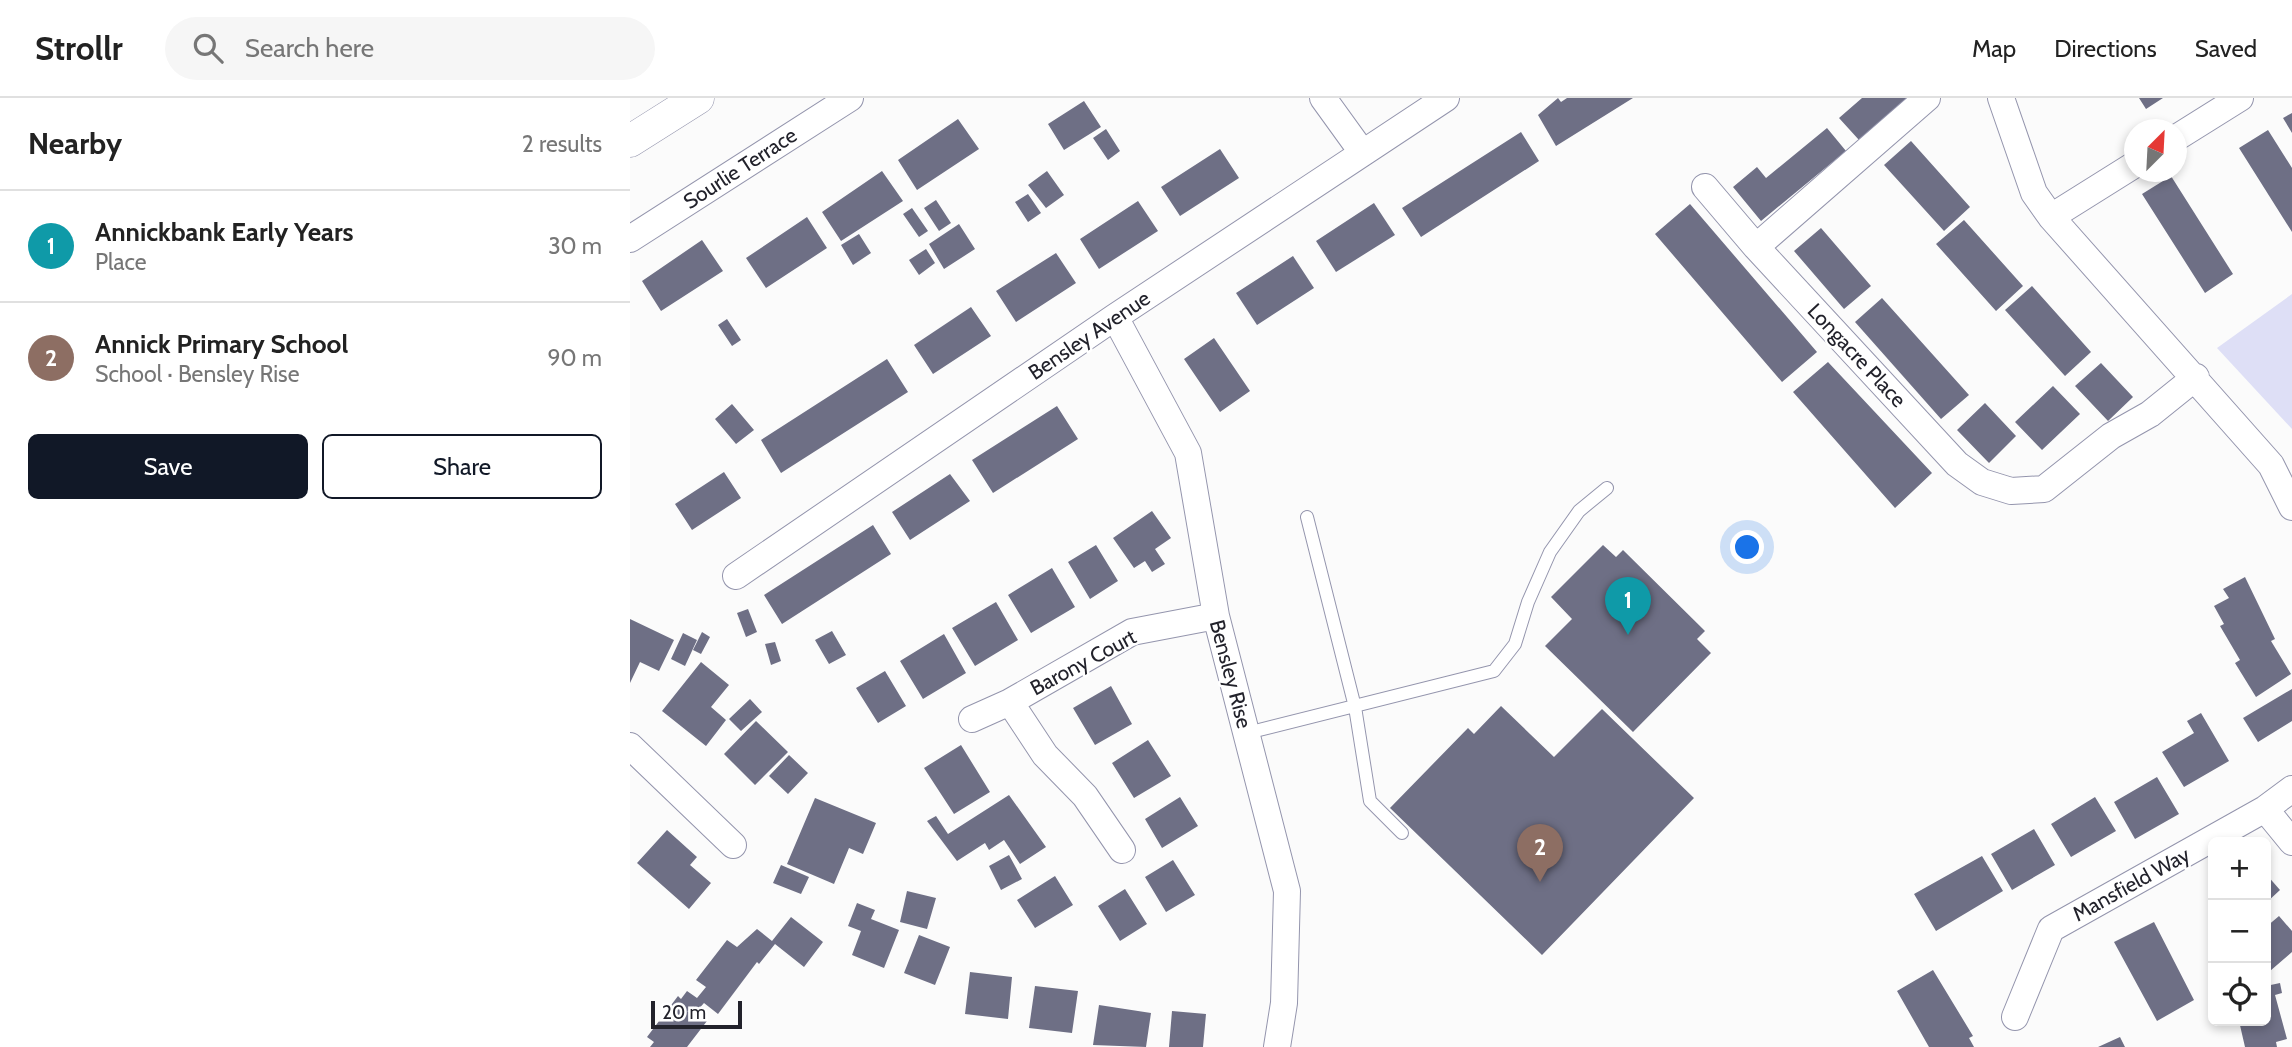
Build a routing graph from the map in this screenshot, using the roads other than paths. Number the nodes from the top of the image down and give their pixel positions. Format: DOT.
graph roads {
  1 [pos="698,98"];
  2 [pos="850,98"];
  3 [pos="1324,98"];
  4 [pos="1446,98"];
  5 [pos="1927,98"];
  6 [pos="2001,98"];
  7 [pos="2240,98"];
  8 [pos="2187,131"];
  9 [pos="630,141"];
  10 [pos="1362,152"];
  11 [pos="2124,171"];
  12 [pos="1705,187"];
  13 [pos="2051,217"];
  14 [pos="630,239"];
  15 [pos="1756,247"];
  16 [pos="1115,317"];
  17 [pos="2196,377"];
  18 [pos="1607,488"];
  19 [pos="2292,507"];
  20 [pos="1307,517"];
  21 [pos="736,576"];
  22 [pos="1216,616"];
  23 [pos="1010,702"];
  24 [pos="1355,706"];
  25 [pos="972,719"];
  26 [pos="1247,733"];
  27 [pos="630,746"];
  28 [pos="2292,789"];
  29 [pos="2264,809"];
  30 [pos="1402,833"];
  31 [pos="2292,842"];
  32 [pos="733,845"];
  33 [pos="1122,850"];
  34 [pos="2015,1017"];
  35 [pos="1277,1047"];
  1 -- 9 [label="street"];
  2 -- 14 [label="street, Sourlie Terrace"];
  3 -- 10 [label="street"];
  4 -- 10 [label="street, Bensley Avenue"];
  5 -- 15 [label="street"];
  6 -- 13 [label="street"];
  7 -- 8 [label="street"];
  10 -- 16 [label="street, Bensley Avenue"];
  11 -- 13 [label="street"];
  12 -- 15 [label="street, Longacre Place"];
  13 -- 17 [label="street"];
  15 -- 17 [label="street, Longacre Place"];
  16 -- 21 [label="street, Bensley Avenue"];
  16 -- 22 [label="street, Bensley Rise"];
  17 -- 19 [label="street"];
  18 -- 24 [label="lane"];
  20 -- 24 [label="lane"];
  22 -- 23 [label="street, Barony Court"];
  22 -- 26 [label="street, Bensley Rise"];
  23 -- 25 [label="street"];
  23 -- 33 [label="street, Barony Court"];
  24 -- 26 [label="lane"];
  24 -- 30 [label="lane"];
  26 -- 35 [label="street, Bensley Rise"];
  27 -- 32 [label="street"];
  28 -- 29 [label="street, Mansfield Way"];
  29 -- 31 [label="street"];
  29 -- 34 [label="street, Mansfield Way"];
}
